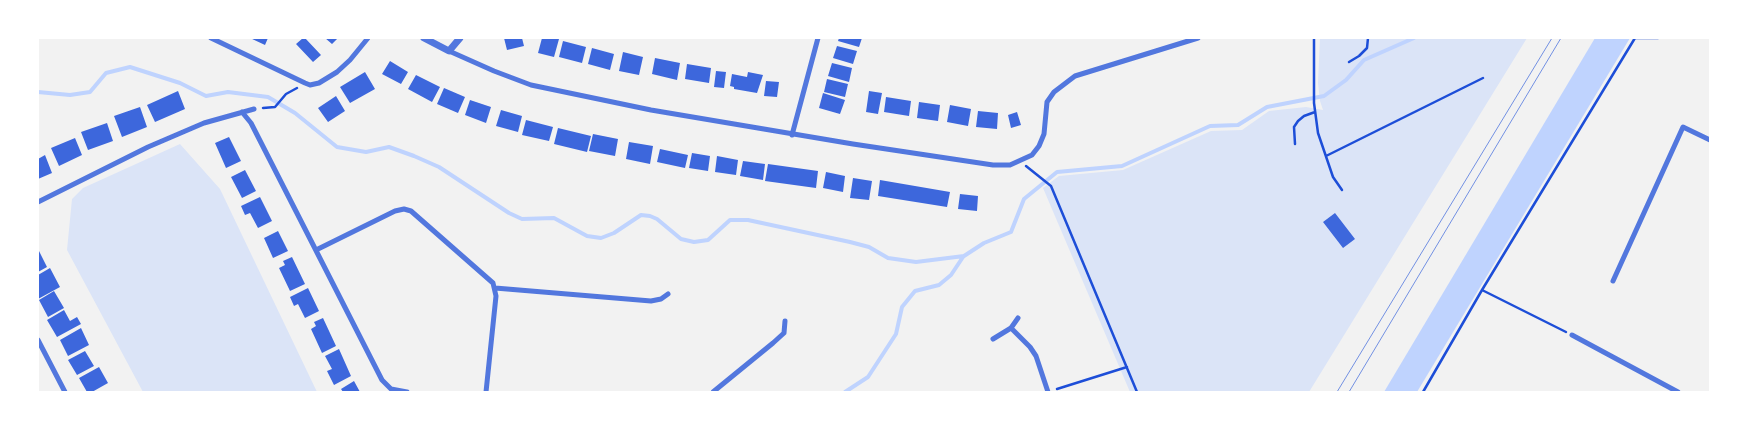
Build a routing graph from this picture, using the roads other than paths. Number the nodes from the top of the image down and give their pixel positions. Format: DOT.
graph roads {
  1 [pos="211,38"];
  2 [pos="368,38"];
  3 [pos="424,38"];
  4 [pos="460,38"];
  5 [pos="818,38"];
  6 [pos="1198,38"];
  7 [pos="449,51"];
  8 [pos="254,109"];
  9 [pos="242,112"];
  10 [pos="792,135"];
  11 [pos="1710,140"];
  12 [pos="38,202"];
  13 [pos="316,250"];
  14 [pos="1613,281"];
  15 [pos="495,288"];
  16 [pos="668,294"];
  17 [pos="1018,318"];
  18 [pos="785,320"];
  19 [pos="1011,328"];
  20 [pos="1572,335"];
  21 [pos="993,339"];
  22 [pos="38,340"];
  23 [pos="65,392"];
  24 [pos="407,392"];
  25 [pos="486,392"];
  26 [pos="713,392"];
  27 [pos="1048,392"];
  28 [pos="1678,392"];
  1 -- 2 [label="street"];
  3 -- 7 [label="street"];
  4 -- 7 [label="street"];
  5 -- 10 [label="street"];
  6 -- 10 [label="street"];
  7 -- 10 [label="street"];
  8 -- 9 [label="street"];
  9 -- 12 [label="street"];
  9 -- 13 [label="street"];
  11 -- 14 [label="street"];
  13 -- 15 [label="street"];
  13 -- 24 [label="street"];
  15 -- 16 [label="street"];
  15 -- 25 [label="street"];
  17 -- 19 [label="street"];
  18 -- 26 [label="street"];
  19 -- 21 [label="street"];
  19 -- 27 [label="street"];
  20 -- 28 [label="street"];
  22 -- 23 [label="street"];
}
